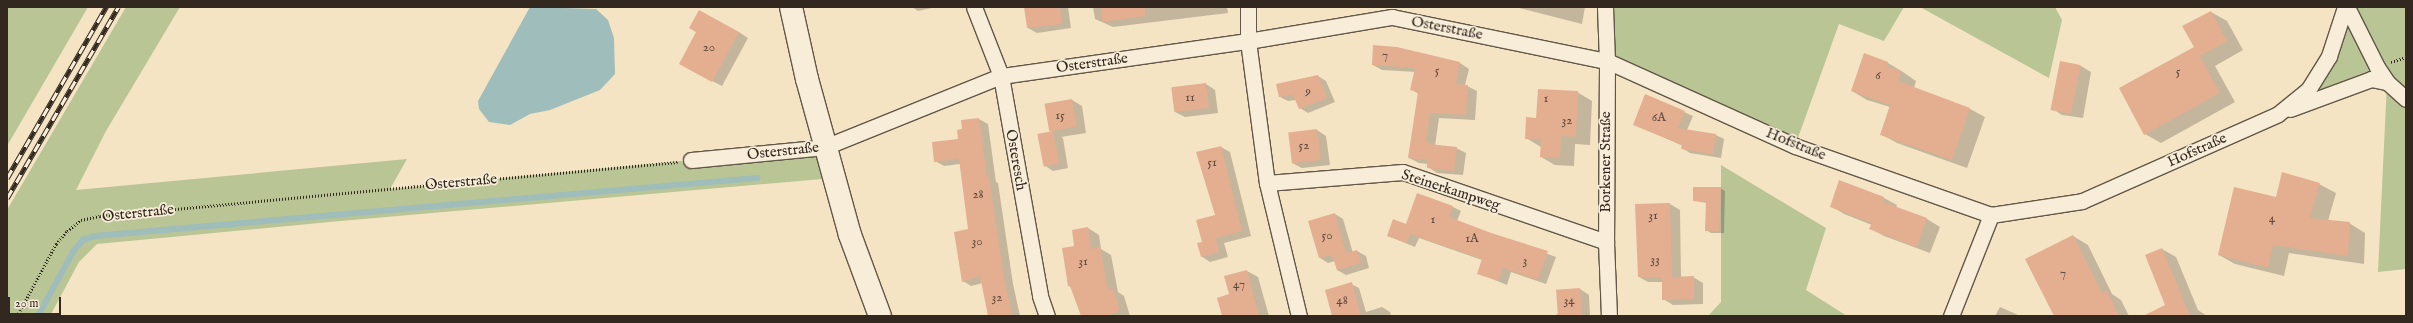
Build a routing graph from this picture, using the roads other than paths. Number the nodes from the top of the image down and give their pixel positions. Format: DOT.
graph roads {
  1 [pos="791,7"];
  2 [pos="974,7"];
  3 [pos="1248,7"];
  4 [pos="1605,7"];
  5 [pos="2346,7"];
  6 [pos="1248,41"];
  7 [pos="1607,60"];
  8 [pos="1001,76"];
  9 [pos="2387,82"];
  10 [pos="2406,99"];
  11 [pos="2278,114"];
  12 [pos="825,147"];
  13 [pos="691,160"];
  14 [pos="1267,183"];
  15 [pos="1991,215"];
  16 [pos="1606,242"];
  17 [pos="880,316"];
  18 [pos="1047,316"];
  19 [pos="1299,316"];
  20 [pos="1608,316"];
  21 [pos="1951,316"];
  1 -- 12 [label="street"];
  2 -- 8 [label="street, Osteresch"];
  3 -- 6 [label="street"];
  4 -- 7 [label="street, Borkener Straße"];
  5 -- 9 [label="street"];
  5 -- 11 [label="street, Hofstraße"];
  6 -- 7 [label="street, Osterstraße"];
  6 -- 8 [label="street, Osterstraße"];
  6 -- 14 [label="street"];
  7 -- 15 [label="street, Hofstraße"];
  7 -- 16 [label="street, Borkener Straße"];
  8 -- 12 [label="street, Osterstraße"];
  8 -- 18 [label="street, Osteresch"];
  9 -- 10 [label="street"];
  9 -- 11 [label="street"];
  11 -- 15 [label="street, Hofstraße"];
  12 -- 13 [label="street, Osterstraße"];
  12 -- 17 [label="street"];
  14 -- 16 [label="street, Steinerkampweg"];
  14 -- 19 [label="street"];
  15 -- 21 [label="street"];
  16 -- 20 [label="street, Borkener Straße"];
}
